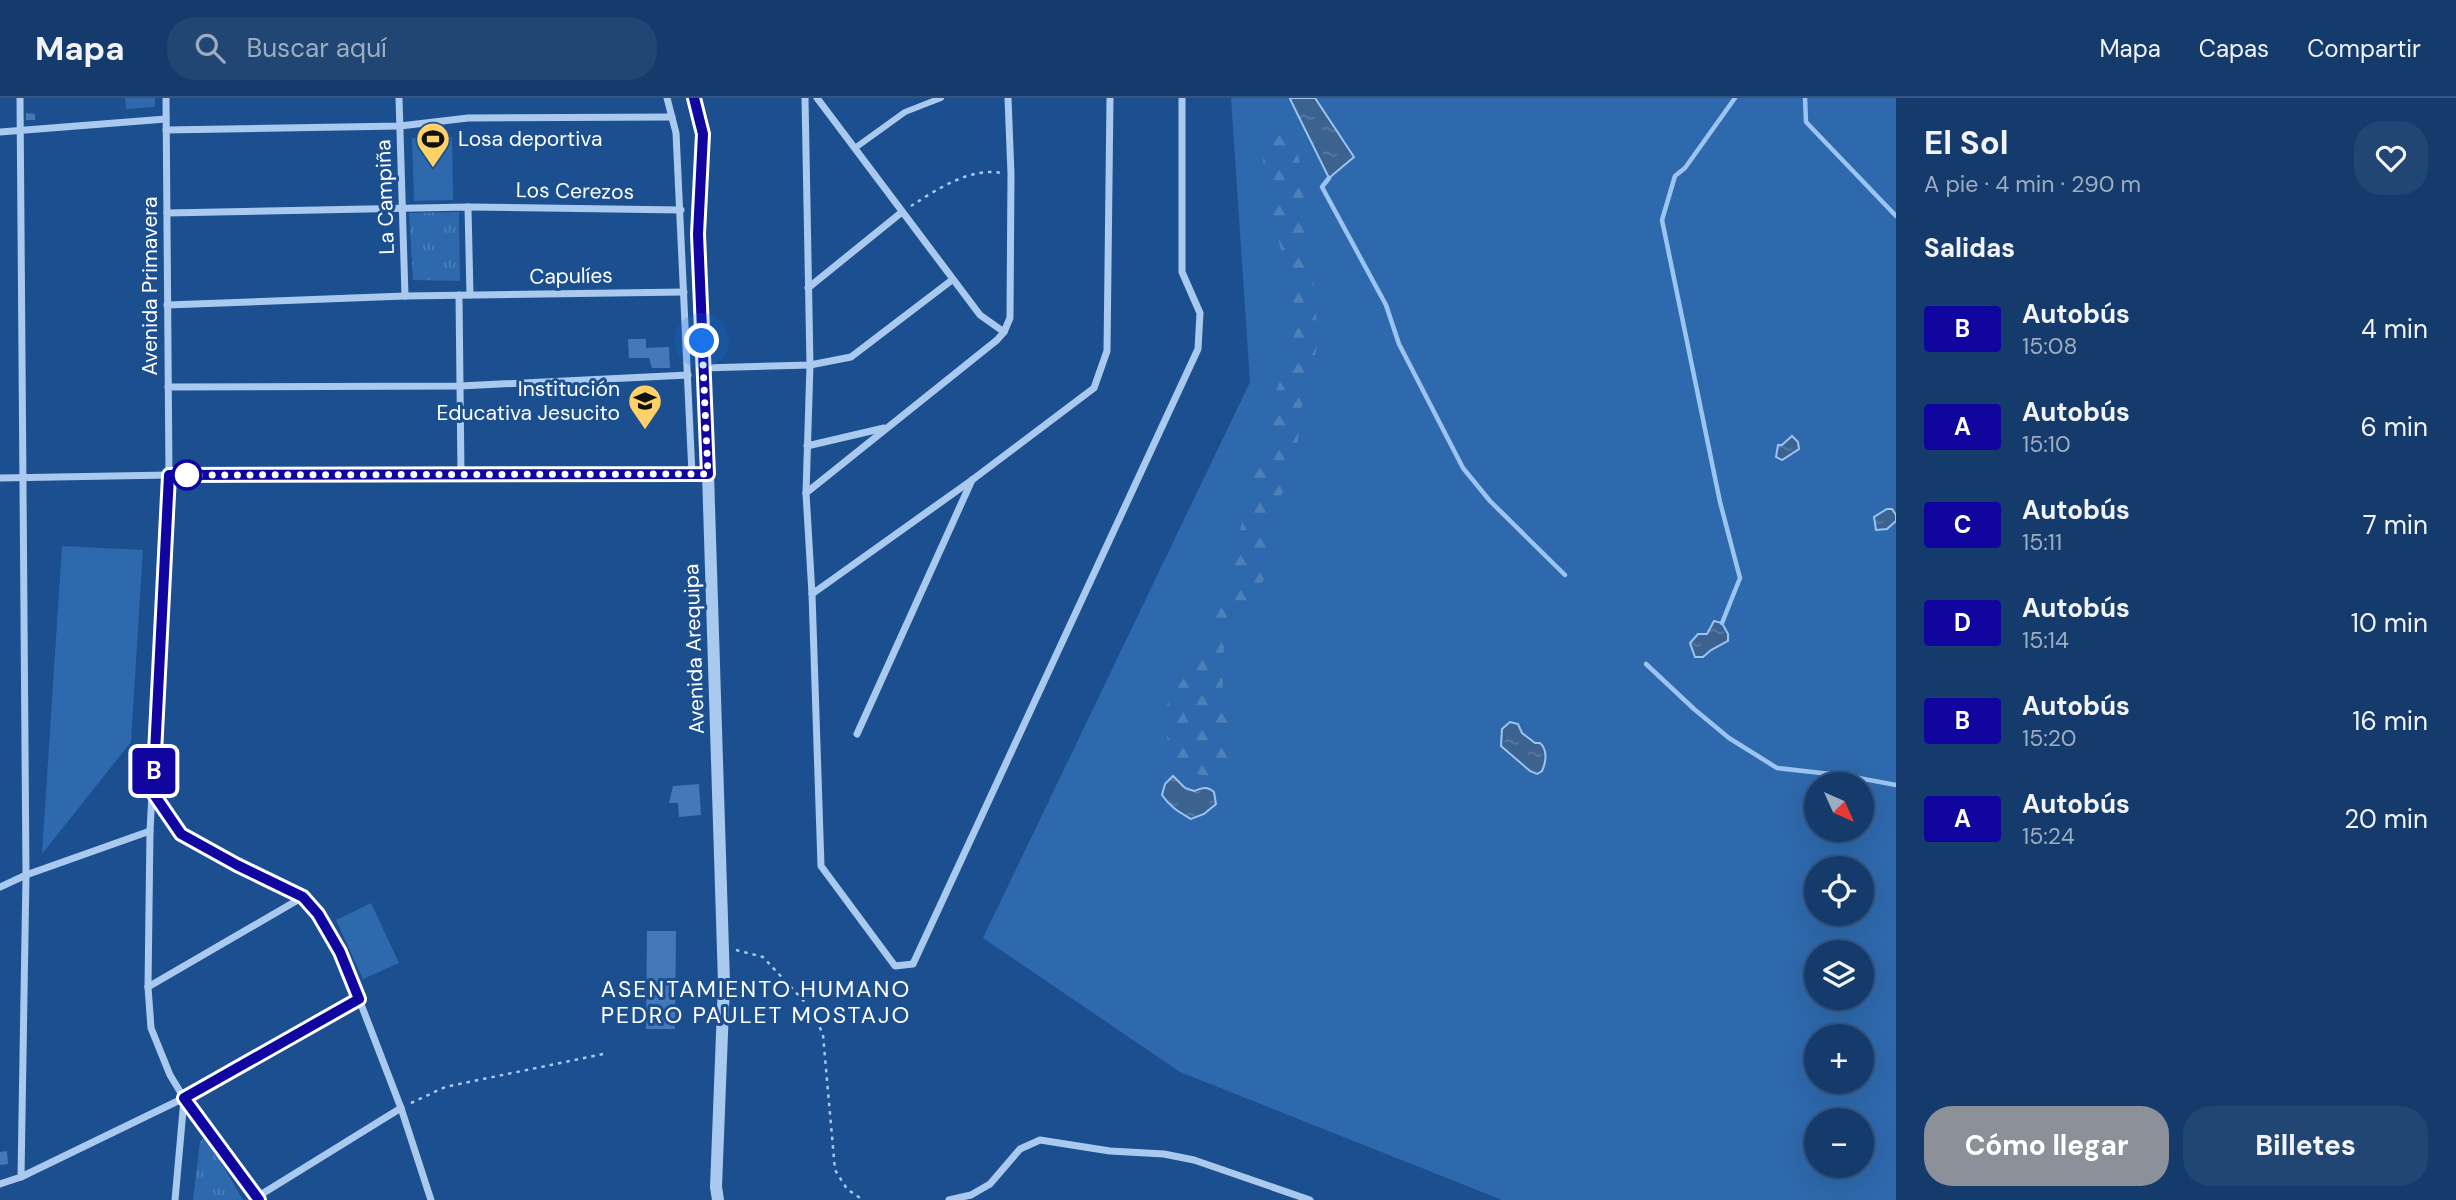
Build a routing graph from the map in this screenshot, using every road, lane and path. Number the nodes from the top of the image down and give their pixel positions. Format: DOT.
graph roads {
  1 [pos="20,98"];
  2 [pos="166,98"];
  3 [pos="399,98"];
  4 [pos="667,98"];
  5 [pos="694,98"];
  6 [pos="805,98"];
  7 [pos="817,98"];
  8 [pos="941,98"];
  9 [pos="1008,98"];
  10 [pos="1110,98"];
  11 [pos="1182,98"];
  12 [pos="672,117"];
  13 [pos="166,119"];
  14 [pos="400,125"];
  15 [pos="166,130"];
  16 [pos="19,131"];
  17 [pos="0,132"];
  18 [pos="855,148"];
  19 [pos="1011,174"];
  20 [pos="468,207"];
  21 [pos="402,210"];
  22 [pos="681,210"];
  23 [pos="902,212"];
  24 [pos="167,213"];
  25 [pos="952,280"];
  26 [pos="808,288"];
  27 [pos="684,292"];
  28 [pos="459,295"];
  29 [pos="470,295"];
  30 [pos="405,296"];
  31 [pos="167,305"];
  32 [pos="1004,332"];
  33 [pos="810,365"];
  34 [pos="703,368"];
  35 [pos="688,375"];
  36 [pos="460,386"];
  37 [pos="168,387"];
  38 [pos="888,427"];
  39 [pos="807,446"];
  40 [pos="692,474"];
  41 [pos="708,474"];
  42 [pos="169,475"];
  43 [pos="461,475"];
  44 [pos="0,478"];
  45 [pos="22,478"];
  46 [pos="972,480"];
  47 [pos="806,493"];
  48 [pos="812,594"];
  49 [pos="857,734"];
  50 [pos="153,793"];
  51 [pos="150,831"];
  52 [pos="26,875"];
  53 [pos="0,887"];
  54 [pos="303,897"];
  55 [pos="723,946"];
  56 [pos="148,987"];
  57 [pos="359,999"];
  58 [pos="608,1053"];
  59 [pos="184,1098"];
  60 [pos="401,1108"];
  61 [pos="21,1177"];
  62 [pos="0,1184"];
  63 [pos="258,1198"];
  64 [pos="175,1200"];
  65 [pos="431,1200"];
  66 [pos="718,1200"];
  67 [pos="863,1200"];
  68 [pos="949,1200"];
  69 [pos="1310,1200"];
  1 -- 16 [label="street"];
  2 -- 13 [label="street, Avenida Primavera"];
  3 -- 14 [label="street, La Campiña"];
  4 -- 12 [label="street"];
  5 -- 34 [label="street, Avenida Arequipa"];
  6 -- 26 [label="street"];
  7 -- 18 [label="street"];
  8 -- 18 [label="street"];
  9 -- 19 [label="street"];
  10 -- 46 [label="street"];
  11 -- 48 [label="street"];
  12 -- 14 [label="street"];
  12 -- 22 [label="street"];
  13 -- 15 [label="street, Avenida Primavera"];
  13 -- 16 [label="street"];
  14 -- 15 [label="street"];
  14 -- 21 [label="street, La Campiña"];
  15 -- 24 [label="street, Avenida Primavera"];
  16 -- 17 [label="street"];
  16 -- 45 [label="street"];
  18 -- 23 [label="street"];
  19 -- 23 [label="path"];
  19 -- 32 [label="street"];
  20 -- 21 [label="street, Los Cerezos"];
  20 -- 22 [label="street, Los Cerezos"];
  20 -- 29 [label="street"];
  21 -- 24 [label="street, Los Cerezos"];
  21 -- 30 [label="street, La Campiña"];
  22 -- 27 [label="street"];
  23 -- 25 [label="street"];
  23 -- 26 [label="street"];
  24 -- 31 [label="street, Avenida Primavera"];
  25 -- 32 [label="street"];
  25 -- 33 [label="street"];
  26 -- 33 [label="street"];
  27 -- 29 [label="street, Capulíes"];
  27 -- 35 [label="street"];
  28 -- 29 [label="street, Capulíes"];
  28 -- 30 [label="street, Capulíes"];
  28 -- 36 [label="street"];
  30 -- 31 [label="street, Capulíes"];
  31 -- 37 [label="street, Avenida Primavera"];
  32 -- 38 [label="street"];
  33 -- 34 [label="street"];
  33 -- 39 [label="street"];
  34 -- 41 [label="street, Avenida Arequipa"];
  35 -- 36 [label="street"];
  35 -- 40 [label="street"];
  36 -- 37 [label="street"];
  36 -- 43 [label="street"];
  37 -- 42 [label="street, Avenida Primavera"];
  38 -- 39 [label="street"];
  38 -- 47 [label="street"];
  39 -- 47 [label="street"];
  40 -- 41 [label="street"];
  40 -- 43 [label="street"];
  41 -- 55 [label="street, Avenida Arequipa"];
  42 -- 43 [label="street"];
  42 -- 45 [label="street"];
  42 -- 50 [label="street, Avenida Primavera"];
  44 -- 45 [label="street"];
  45 -- 52 [label="street"];
  46 -- 48 [label="street"];
  46 -- 49 [label="street"];
  47 -- 48 [label="street"];
  50 -- 51 [label="street"];
  50 -- 54 [label="street"];
  51 -- 52 [label="street"];
  51 -- 56 [label="street"];
  52 -- 53 [label="street"];
  52 -- 61 [label="street"];
  54 -- 56 [label="street"];
  54 -- 57 [label="street"];
  55 -- 66 [label="street, Avenida Arequipa"];
  55 -- 67 [label="path"];
  56 -- 59 [label="street"];
  57 -- 59 [label="street"];
  57 -- 60 [label="street"];
  58 -- 60 [label="path"];
  59 -- 61 [label="street"];
  59 -- 63 [label="street"];
  59 -- 64 [label="street"];
  60 -- 63 [label="street"];
  60 -- 65 [label="street"];
  61 -- 62 [label="street"];
  68 -- 69 [label="street"];
}
